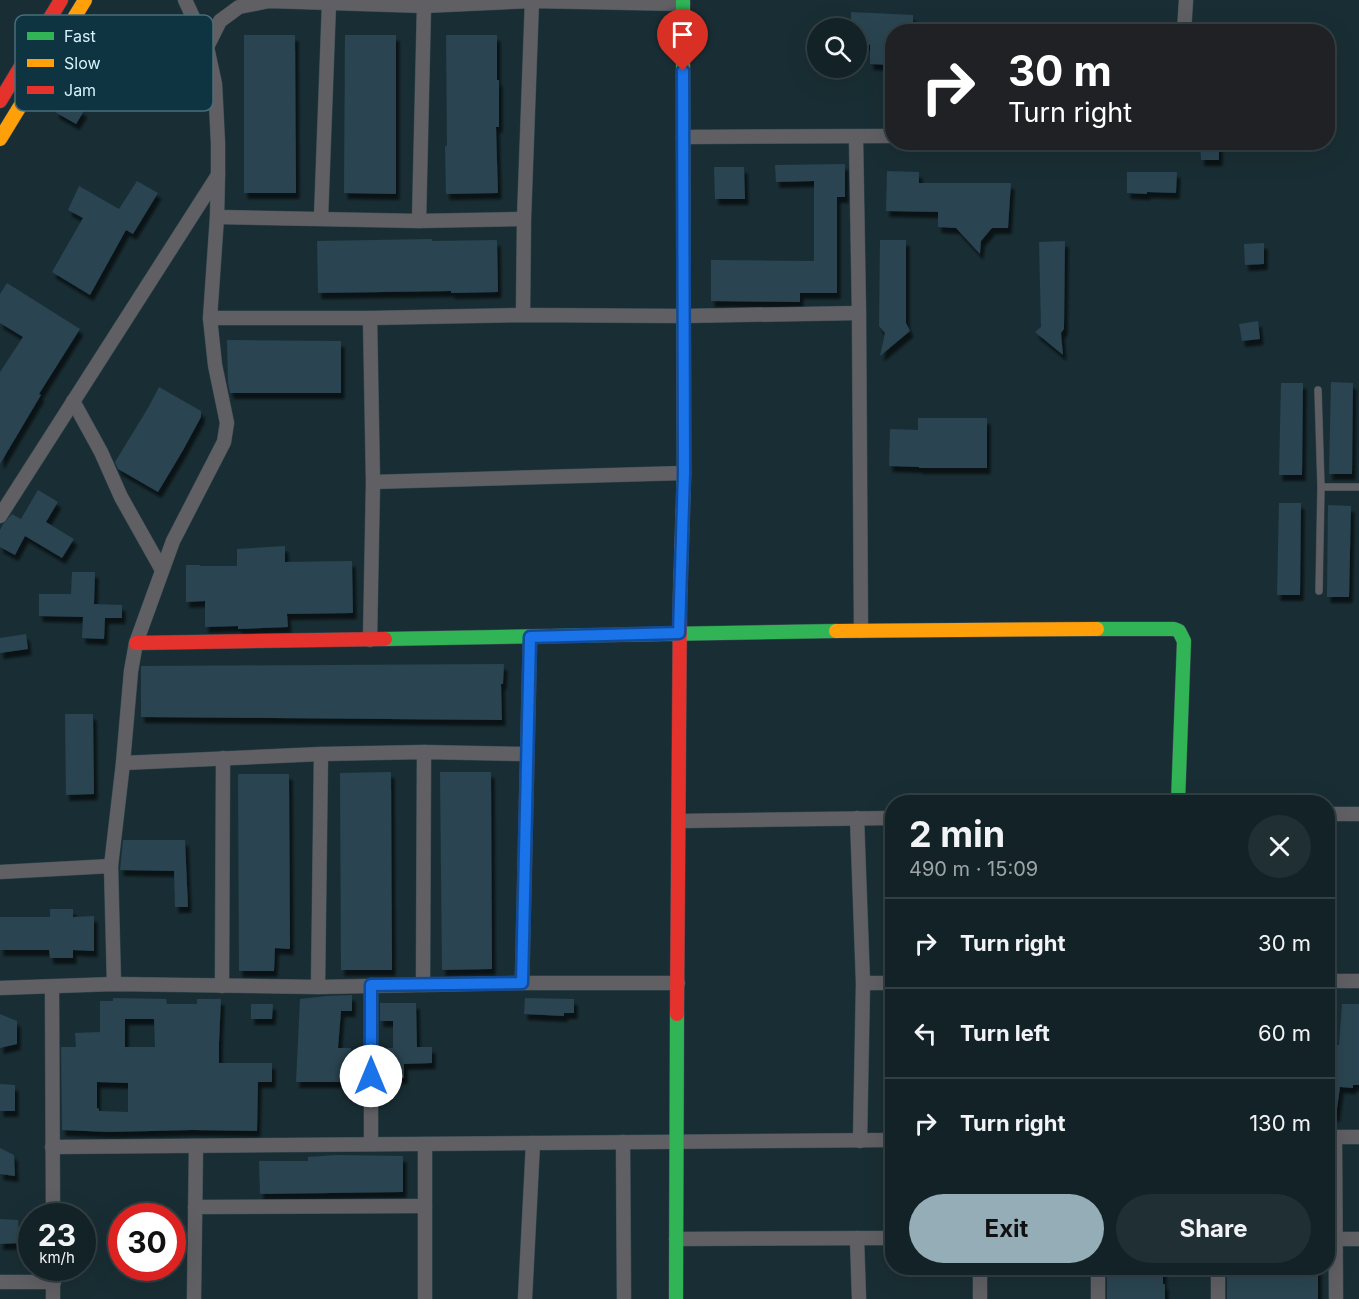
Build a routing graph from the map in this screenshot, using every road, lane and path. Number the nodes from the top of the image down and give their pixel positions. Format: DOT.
graph roads {
  1 [pos="61,0"];
  2 [pos="85,0"];
  3 [pos="185,0"];
  4 [pos="532,0"];
  5 [pos="1186,0"];
  6 [pos="683,2"];
  7 [pos="329,3"];
  8 [pos="424,6"];
  9 [pos="52,15"];
  10 [pos="75,15"];
  11 [pos="192,15"];
  12 [pos="1184,24"];
  13 [pos="213,35"];
  14 [pos="213,75"];
  15 [pos="15,76"];
  16 [pos="0,101"];
  17 [pos="15,105"];
  18 [pos="6,118"];
  19 [pos="885,136"];
  20 [pos="856,137"];
  21 [pos="683,138"];
  22 [pos="0,139"];
  23 [pos="218,175"];
  24 [pos="217,217"];
  25 [pos="321,218"];
  26 [pos="524,219"];
  27 [pos="419,220"];
  28 [pos="859,313"];
  29 [pos="523,315"];
  30 [pos="683,316"];
  31 [pos="210,318"];
  32 [pos="370,318"];
  33 [pos="1318,390"];
  34 [pos="73,401"];
  35 [pos="684,473"];
  36 [pos="373,482"];
  37 [pos="1359,487"];
  38 [pos="1321,488"];
  39 [pos="0,516"];
  40 [pos="162,570"];
  41 [pos="1319,591"];
  42 [pos="861,631"];
  43 [pos="679,633"];
  44 [pos="530,637"];
  45 [pos="370,640"];
  46 [pos="136,643"];
  47 [pos="424,752"];
  48 [pos="321,754"];
  49 [pos="527,754"];
  50 [pos="223,758"];
  51 [pos="123,763"];
  52 [pos="1178,795"];
  53 [pos="1335,814"];
  54 [pos="1359,814"];
  55 [pos="857,818"];
  56 [pos="885,818"];
  57 [pos="679,821"];
  58 [pos="111,867"];
  59 [pos="0,872"];
  60 [pos="1335,981"];
  61 [pos="1359,981"];
  62 [pos="522,983"];
  63 [pos="678,983"];
  64 [pos="863,983"];
  65 [pos="885,983"];
  66 [pos="114,984"];
  67 [pos="371,985"];
  68 [pos="423,985"];
  69 [pos="222,986"];
  70 [pos="52,987"];
  71 [pos="318,987"];
  72 [pos="0,988"];
  73 [pos="1335,1137"];
  74 [pos="1359,1137"];
  75 [pos="860,1140"];
  76 [pos="885,1140"];
  77 [pos="623,1142"];
  78 [pos="677,1142"];
  79 [pos="532,1143"];
  80 [pos="371,1144"];
  81 [pos="425,1144"];
  82 [pos="196,1146"];
  83 [pos="52,1147"];
  84 [pos="53,1203"];
  85 [pos="425,1206"];
  86 [pos="195,1207"];
  87 [pos="1335,1219"];
  88 [pos="857,1238"];
  89 [pos="885,1238"];
  90 [pos="676,1239"];
  91 [pos="1336,1239"];
  92 [pos="1359,1239"];
  93 [pos="980,1275"];
  94 [pos="1098,1275"];
  95 [pos="1218,1275"];
  96 [pos="18,1280"];
  97 [pos="54,1281"];
  98 [pos="0,1282"];
  99 [pos="53,1299"];
  100 [pos="194,1299"];
  101 [pos="426,1299"];
  102 [pos="525,1299"];
  103 [pos="624,1299"];
  104 [pos="676,1299"];
  105 [pos="859,1299"];
  106 [pos="980,1299"];
  107 [pos="1098,1299"];
  108 [pos="1218,1299"];
  109 [pos="1336,1299"];
  1 -- 9 [label="street"];
  2 -- 10 [label="street"];
  3 -- 11 [label="street"];
  4 -- 6 [label="street"];
  4 -- 8 [label="street"];
  4 -- 26 [label="street"];
  5 -- 12 [label="street"];
  6 -- 21 [label="street"];
  7 -- 8 [label="street"];
  7 -- 13 [label="street"];
  7 -- 25 [label="street"];
  8 -- 27 [label="street"];
  14 -- 23 [label="street"];
  15 -- 16 [label="street"];
  17 -- 18 [label="street"];
  18 -- 22 [label="street"];
  19 -- 20 [label="street"];
  20 -- 21 [label="street"];
  20 -- 28 [label="street"];
  21 -- 30 [label="street"];
  23 -- 24 [label="street"];
  23 -- 34 [label="street"];
  24 -- 25 [label="street"];
  24 -- 31 [label="street"];
  25 -- 27 [label="street"];
  26 -- 27 [label="street"];
  26 -- 29 [label="street"];
  28 -- 30 [label="street"];
  28 -- 42 [label="street"];
  29 -- 30 [label="street"];
  29 -- 32 [label="street"];
  30 -- 35 [label="street"];
  31 -- 32 [label="street"];
  31 -- 40 [label="street"];
  32 -- 36 [label="street"];
  33 -- 38 [label="lane"];
  34 -- 39 [label="street"];
  34 -- 40 [label="street"];
  35 -- 36 [label="street"];
  35 -- 43 [label="street"];
  36 -- 45 [label="street"];
  37 -- 38 [label="lane"];
  38 -- 41 [label="lane"];
  40 -- 46 [label="street"];
  42 -- 43 [label="street"];
  42 -- 52 [label="street"];
  43 -- 44 [label="street"];
  43 -- 57 [label="street"];
  44 -- 45 [label="street"];
  44 -- 49 [label="street"];
  45 -- 46 [label="street"];
  46 -- 51 [label="street"];
  47 -- 48 [label="street"];
  47 -- 49 [label="street"];
  47 -- 68 [label="street"];
  48 -- 50 [label="street"];
  48 -- 71 [label="street"];
  49 -- 62 [label="street"];
  50 -- 51 [label="street"];
  50 -- 69 [label="street"];
  51 -- 58 [label="street"];
  53 -- 54 [label="street"];
  55 -- 56 [label="street"];
  55 -- 57 [label="street"];
  55 -- 64 [label="street"];
  57 -- 63 [label="street"];
  58 -- 59 [label="street"];
  58 -- 66 [label="street"];
  60 -- 61 [label="street"];
  62 -- 63 [label="street"];
  62 -- 68 [label="street"];
  63 -- 78 [label="street"];
  64 -- 65 [label="street"];
  64 -- 75 [label="street"];
  66 -- 69 [label="street"];
  66 -- 70 [label="street"];
  67 -- 68 [label="street"];
  67 -- 71 [label="street"];
  67 -- 80 [label="street"];
  69 -- 71 [label="street"];
  70 -- 72 [label="street"];
  70 -- 83 [label="street"];
  73 -- 74 [label="street"];
  75 -- 76 [label="street"];
  75 -- 78 [label="street"];
  77 -- 78 [label="street"];
  77 -- 79 [label="street"];
  77 -- 103 [label="street"];
  78 -- 90 [label="street"];
  79 -- 81 [label="street"];
  79 -- 102 [label="street"];
  80 -- 81 [label="street"];
  80 -- 82 [label="street"];
  81 -- 85 [label="street"];
  82 -- 83 [label="street"];
  82 -- 86 [label="street"];
  83 -- 84 [label="street"];
  85 -- 86 [label="street"];
  85 -- 101 [label="street"];
  86 -- 100 [label="street"];
  87 -- 91 [label="street"];
  88 -- 89 [label="street"];
  88 -- 90 [label="street"];
  88 -- 105 [label="street"];
  90 -- 104 [label="street"];
  91 -- 92 [label="street"];
  91 -- 109 [label="street"];
  93 -- 106 [label="street"];
  94 -- 107 [label="street"];
  95 -- 108 [label="street"];
  96 -- 98 [label="street"];
  97 -- 99 [label="street"];
}
